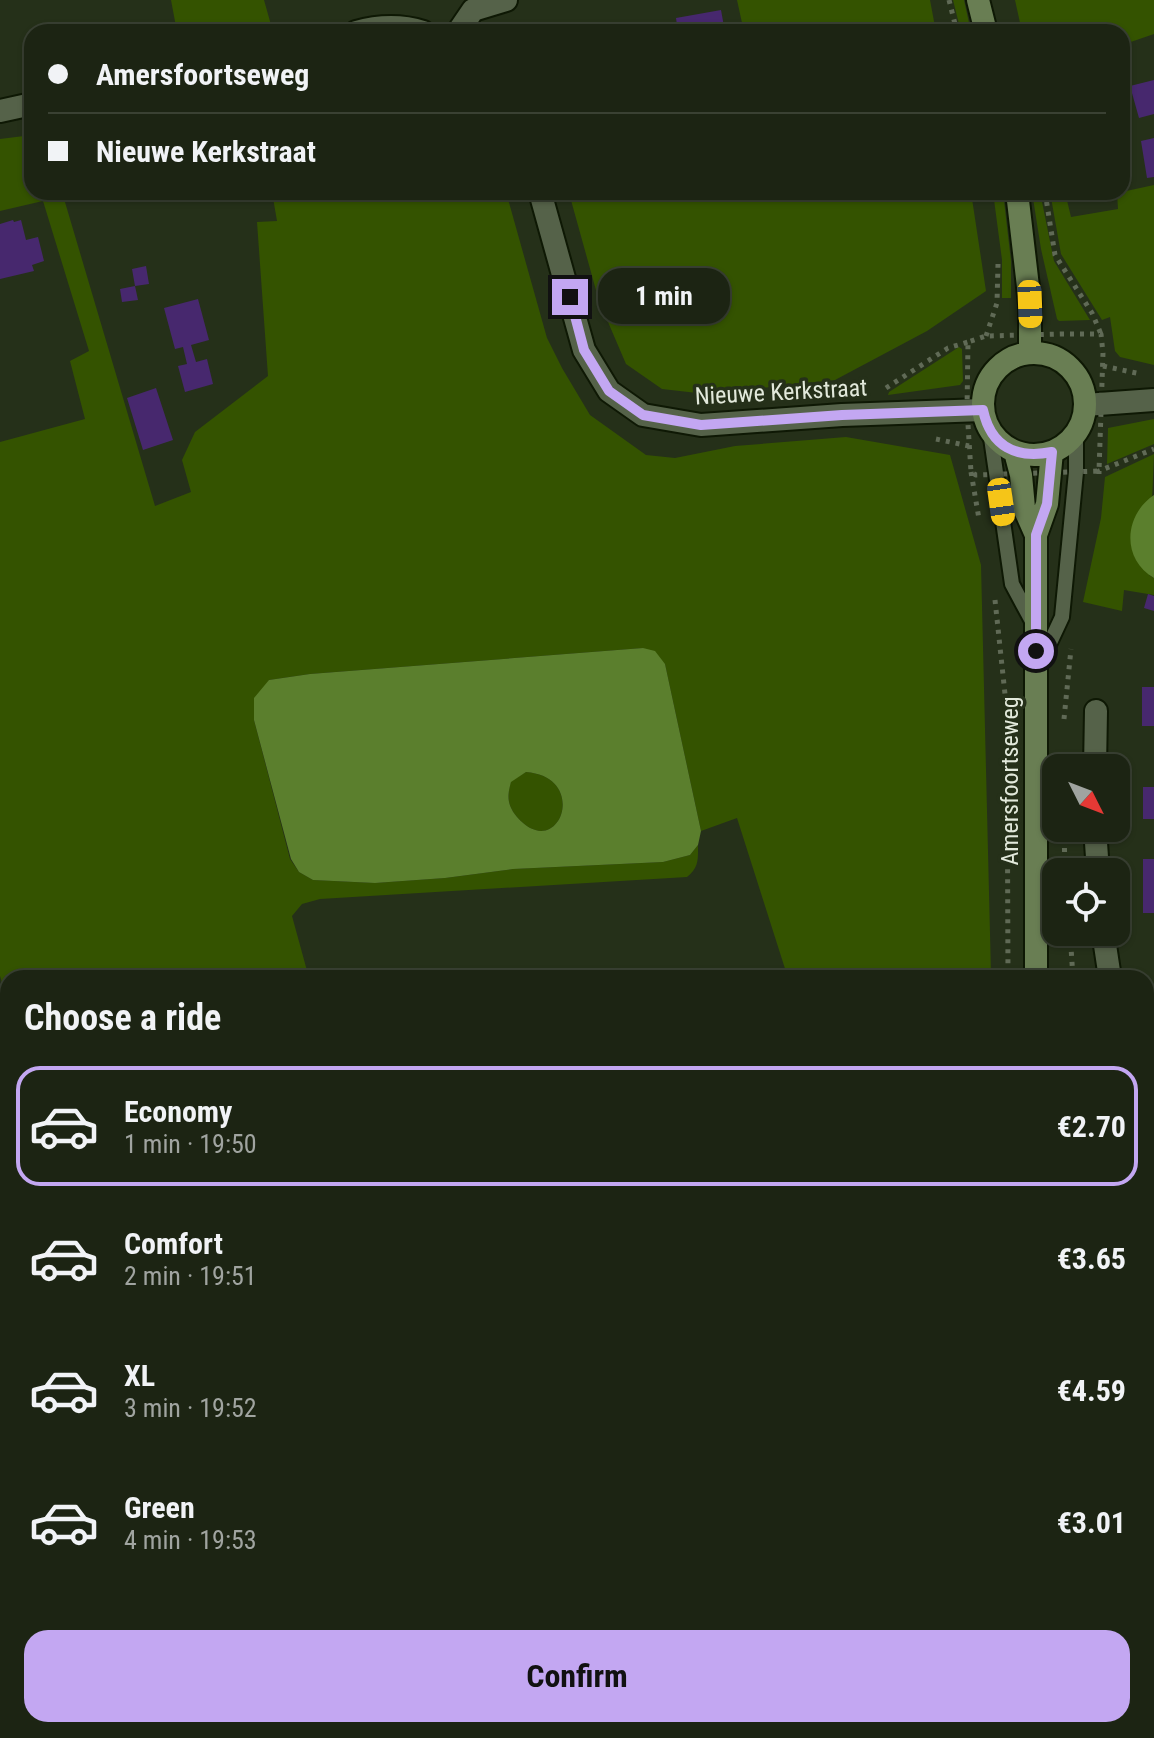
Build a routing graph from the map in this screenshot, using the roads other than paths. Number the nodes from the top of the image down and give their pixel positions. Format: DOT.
graph roads {
  1 [pos="506,0"];
  2 [pos="978,0"];
  3 [pos="463,24"];
  4 [pos="984,24"];
  5 [pos="24,106"];
  6 [pos="0,111"];
  7 [pos="542,200"];
  8 [pos="1018,200"];
  9 [pos="1030,344"];
  10 [pos="1154,400"];
  11 [pos="1094,404"];
  12 [pos="980,417"];
  13 [pos="1076,434"];
  14 [pos="1015,452"];
  15 [pos="1051,463"];
  16 [pos="1036,535"];
  17 [pos="1036,629"];
  18 [pos="1036,672"];
  19 [pos="1096,711"];
  20 [pos="1095,754"];
  21 [pos="1105,946"];
  22 [pos="1036,970"];
  23 [pos="1109,970"];
  1 -- 3 [label="street"];
  2 -- 4 [label="main road"];
  5 -- 6 [label="street"];
  7 -- 12 [label="street, Nieuwe Kerkstraat"];
  8 -- 9 [label="main road"];
  9 -- 11 [label="main road"];
  9 -- 12 [label="main road"];
  10 -- 11 [label="street"];
  11 -- 13 [label="main road"];
  12 -- 14 [label="main road"];
  12 -- 17 [label="lane"];
  13 -- 15 [label="main road"];
  13 -- 18 [label="lane"];
  14 -- 15 [label="main road"];
  14 -- 16 [label="main road, Amersfoortseweg"];
  15 -- 16 [label="main road, Amersfoortseweg"];
  16 -- 17 [label="main road, Amersfoortseweg"];
  17 -- 18 [label="main road, Amersfoortseweg"];
  18 -- 22 [label="main road, Amersfoortseweg"];
  19 -- 20 [label="street"];
  21 -- 23 [label="street"];
}
